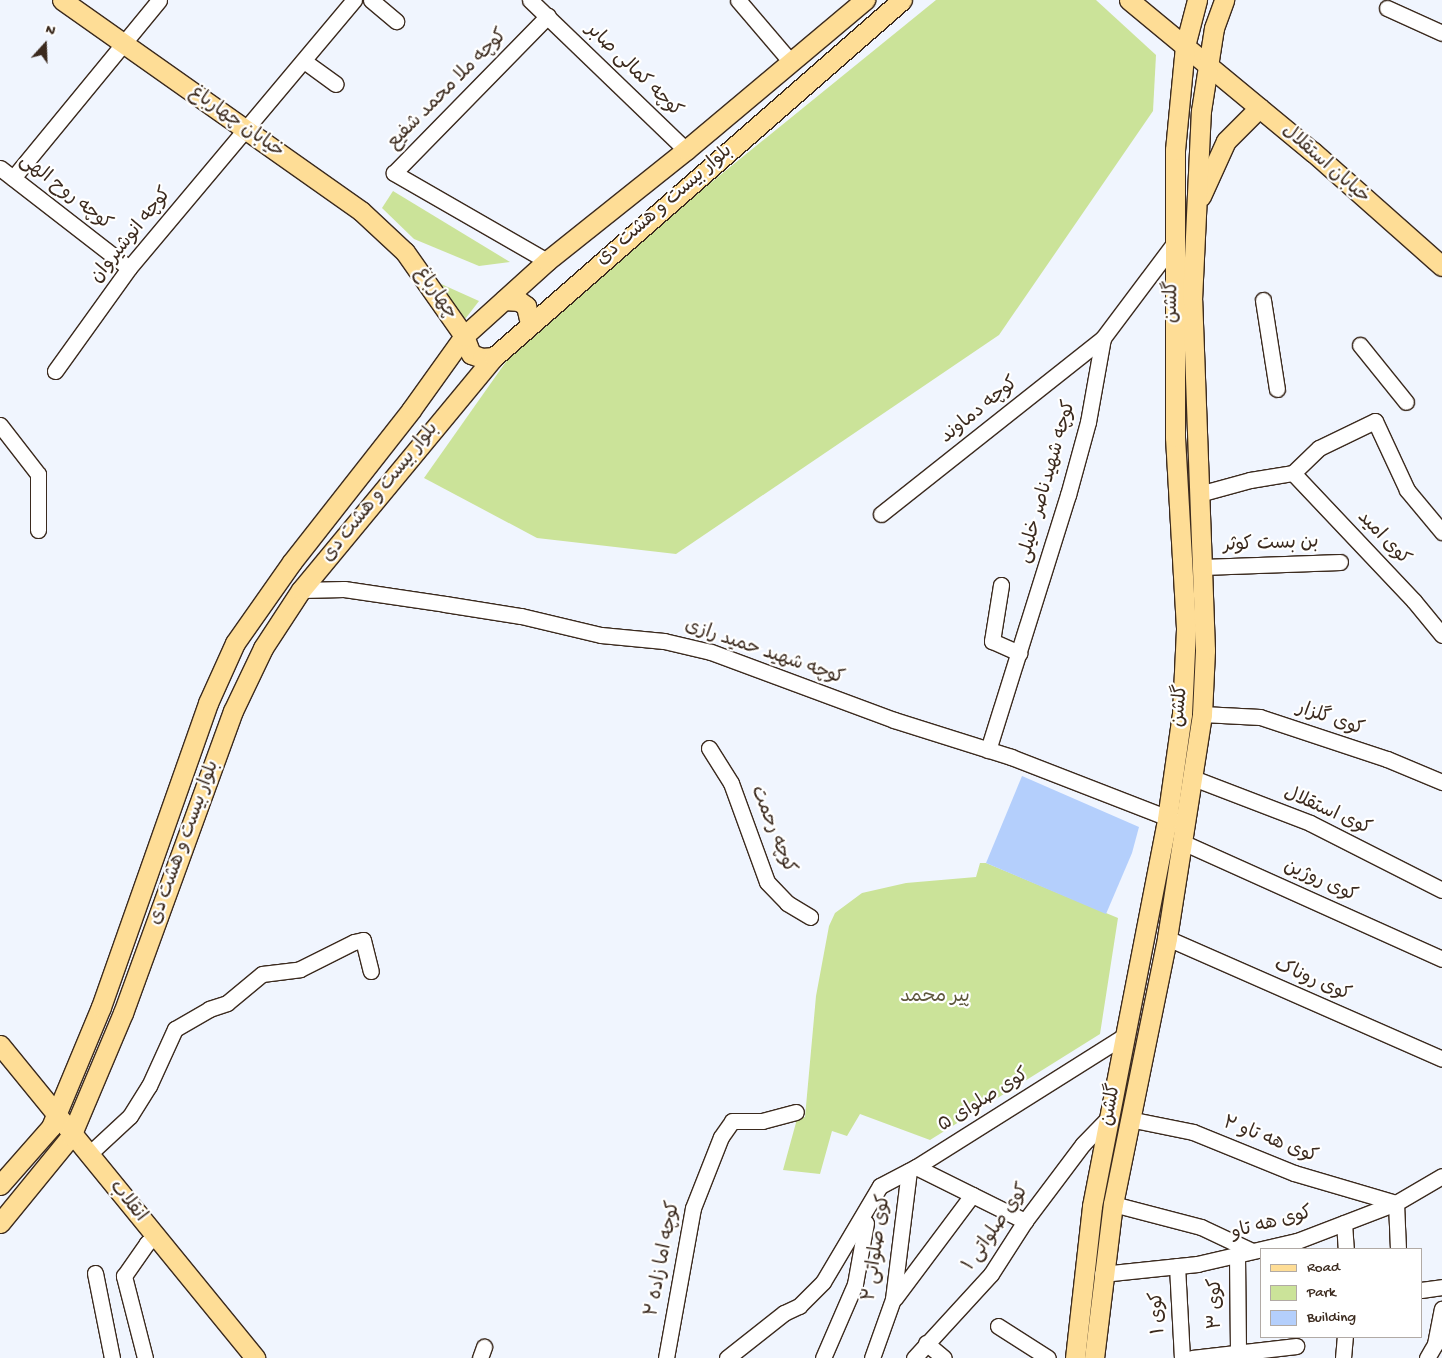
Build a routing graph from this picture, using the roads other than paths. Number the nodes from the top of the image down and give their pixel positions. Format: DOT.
graph roads {
  1 [pos="62,0"];
  2 [pos="159,0"];
  3 [pos="354,0"];
  4 [pos="371,0"];
  5 [pos="530,0"];
  6 [pos="738,0"];
  7 [pos="865,0"];
  8 [pos="902,0"];
  9 [pos="1129,0"];
  10 [pos="1197,0"];
  11 [pos="1224,0"];
  12 [pos="1387,8"];
  13 [pos="548,16"];
  14 [pos="396,21"];
  15 [pos="1442,33"];
  16 [pos="123,43"];
  17 [pos="1185,46"];
  18 [pos="304,61"];
  19 [pos="791,62"];
  20 [pos="1208,64"];
  21 [pos="336,84"];
  22 [pos="1259,108"];
  23 [pos="245,130"];
  24 [pos="686,150"];
  25 [pos="0,168"];
  26 [pos="707,169"];
  27 [pos="14,178"];
  28 [pos="1197,206"];
  29 [pos="1174,242"];
  30 [pos="405,252"];
  31 [pos="547,261"];
  32 [pos="1442,266"];
  33 [pos="129,268"];
  34 [pos="504,300"];
  35 [pos="1263,300"];
  36 [pos="530,323"];
  37 [pos="464,336"];
  38 [pos="1103,338"];
  39 [pos="1360,346"];
  40 [pos="494,357"];
  41 [pos="55,371"];
  42 [pos="1277,389"];
  43 [pos="1406,402"];
  44 [pos="412,410"];
  45 [pos="0,425"];
  46 [pos="434,428"];
  47 [pos="1293,473"];
  48 [pos="1199,494"];
  49 [pos="881,514"];
  50 [pos="38,530"];
  51 [pos="1442,532"];
  52 [pos="1340,562"];
  53 [pos="1203,568"];
  54 [pos="1001,585"];
  55 [pos="301,590"];
  56 [pos="1442,635"];
  57 [pos="1018,652"];
  58 [pos="1202,714"];
  59 [pos="709,748"];
  60 [pos="988,750"];
  61 [pos="1193,778"];
  62 [pos="1442,782"];
  63 [pos="164,823"];
  64 [pos="1178,828"];
  65 [pos="188,832"];
  66 [pos="1442,890"];
  67 [pos="810,917"];
  68 [pos="1167,938"];
  69 [pos="1442,959"];
  70 [pos="370,971"];
  71 [pos="1126,1035"];
  72 [pos="0,1045"];
  73 [pos="1442,1059"];
  74 [pos="0,1064"];
  75 [pos="796,1112"];
  76 [pos="1108,1118"];
  77 [pos="1129,1119"];
  78 [pos="53,1121"];
  79 [pos="69,1140"];
  80 [pos="88,1155"];
  81 [pos="912,1169"];
  82 [pos="1442,1176"];
  83 [pos="0,1185"];
  84 [pos="972,1195"];
  85 [pos="1396,1203"];
  86 [pos="871,1204"];
  87 [pos="1113,1204"];
  88 [pos="1024,1221"];
  89 [pos="0,1223"];
  90 [pos="1344,1223"];
  91 [pos="151,1240"];
  92 [pos="1297,1245"];
  93 [pos="1274,1248"];
  94 [pos="1346,1248"];
  95 [pos="1398,1248"];
  96 [pos="1260,1250"];
  97 [pos="1252,1251"];
  98 [pos="1237,1254"];
  99 [pos="1177,1266"];
  100 [pos="95,1273"];
  101 [pos="1102,1274"];
  102 [pos="1442,1287"];
  103 [pos="1422,1290"];
  104 [pos="893,1299"];
  105 [pos="1442,1309"];
  106 [pos="998,1326"];
  107 [pos="926,1343"];
  108 [pos="1438,1343"];
  109 [pos="1296,1347"];
  110 [pos="1238,1355"];
  111 [pos="112,1358"];
  112 [pos="145,1358"];
  113 [pos="240,1358"];
  114 [pos="256,1358"];
  115 [pos="666,1358"];
  116 [pos="727,1358"];
  117 [pos="823,1358"];
  118 [pos="872,1358"];
  119 [pos="914,1358"];
  120 [pos="944,1358"];
  121 [pos="1048,1358"];
  122 [pos="1075,1358"];
  123 [pos="1094,1358"];
  124 [pos="1182,1358"];
  125 [pos="1192,1358"];
  126 [pos="1427,1358"];
  1 -- 16 [label="main road, خیابان چهارباغ"];
  2 -- 16 [label="street"];
  3 -- 18 [label="street, کوچه انوشیروان"];
  4 -- 14 [label="street"];
  5 -- 13 [label="street, کوچه کمالی صابر"];
  6 -- 19 [label="street"];
  7 -- 19 [label="main road, بلوار بیست و هشت دی"];
  8 -- 26 [label="main road, بلوار بیست و هشت دی"];
  9 -- 17 [label="main road, خیابان استقلال"];
  10 -- 17 [label="main road, گلشن"];
  11 -- 20 [label="main road, گلشن"];
  12 -- 15 [label="street"];
  13 -- 24 [label="street, کوچه کمالی صابر"];
  13 -- 31 [label="street, کوچه ملا محمد شفیع"];
  16 -- 23 [label="main road, خیابان چهارباغ"];
  16 -- 27 [label="street"];
  17 -- 20 [label="main road, خیابان استقلال"];
  17 -- 29 [label="main road, گلشن"];
  18 -- 21 [label="street"];
  18 -- 23 [label="street, کوچه انوشیروان"];
  19 -- 24 [label="main road, بلوار بیست و هشت دی"];
  20 -- 22 [label="main road, خیابان استقلال"];
  20 -- 28 [label="main road, گلشن"];
  22 -- 28 [label="main road"];
  22 -- 32 [label="main road, خیابان استقلال"];
  23 -- 30 [label="main road, خیابان چهارباغ"];
  23 -- 33 [label="street, کوچه انوشیروان"];
  24 -- 26 [label="main road"];
  24 -- 31 [label="main road, بلوار بیست و هشت دی"];
  25 -- 27 [label="street, کوچه روح الهی"];
  26 -- 36 [label="main road, بلوار بیست و هشت دی"];
  27 -- 33 [label="street, کوچه روح الهی"];
  28 -- 48 [label="main road, گلشن"];
  29 -- 38 [label="street, کوچه شهیدناصر خلیلی"];
  29 -- 64 [label="main road, گلشن"];
  30 -- 37 [label="main road, چهارباغ"];
  31 -- 34 [label="main road, بلوار بیست و هشت دی"];
  33 -- 41 [label="street, کوچه انوشیروان"];
  34 -- 36 [label="main road"];
  34 -- 37 [label="main road, بلوار بیست و هشت دی"];
  35 -- 42 [label="street"];
  36 -- 40 [label="main road, بلوار بیست و هشت دی"];
  37 -- 40 [label="main road, چهارباغ"];
  37 -- 44 [label="main road, بلوار بیست و هشت دی"];
  38 -- 49 [label="street, کوچه دماوند"];
  38 -- 57 [label="street, کوچه شهیدناصر خلیلی"];
  39 -- 43 [label="street"];
  40 -- 46 [label="main road, بلوار بیست و هشت دی"];
  44 -- 46 [label="main road"];
  44 -- 63 [label="main road, بلوار بیست و هشت دی"];
  45 -- 50 [label="street"];
  46 -- 55 [label="main road, بلوار بیست و هشت دی"];
  47 -- 48 [label="street"];
  47 -- 51 [label="street"];
  47 -- 56 [label="street, کوی امید"];
  48 -- 53 [label="main road, گلشن"];
  52 -- 53 [label="street, بن بست کوثر"];
  53 -- 58 [label="main road, گلشن"];
  54 -- 57 [label="street"];
  55 -- 60 [label="street, کوچه شهید حمید رازی"];
  55 -- 65 [label="main road, بلوار بیست و هشت دی"];
  57 -- 60 [label="street, کوچه شهیدناصر خلیلی"];
  58 -- 61 [label="main road, گلشن"];
  58 -- 62 [label="street, کوی گلزار"];
  59 -- 67 [label="street, کوچه رحمت"];
  60 -- 64 [label="street, کوچه شهید حمید رازی"];
  61 -- 64 [label="main road, گلشن"];
  61 -- 66 [label="street, کوی استقلال"];
  63 -- 65 [label="main road"];
  63 -- 78 [label="main road, بلوار بیست و هشت دی"];
  64 -- 68 [label="main road, گلشن"];
  64 -- 69 [label="street, کوی روژین"];
  64 -- 71 [label="main road, گلشن"];
  65 -- 79 [label="main road, بلوار بیست و هشت دی"];
  68 -- 73 [label="street, کوی روناک"];
  68 -- 77 [label="main road, گلشن"];
  70 -- 80 [label="street"];
  71 -- 76 [label="main road, گلشن"];
  71 -- 81 [label="street, کوی صلوای ۵"];
  72 -- 78 [label="main road, انقلاب"];
  74 -- 78 [label="main road, انقلاب"];
  75 -- 115 [label="street, کوچه اما زاده ۲"];
  76 -- 88 [label="street, کوی صلواتی ۱"];
  76 -- 122 [label="main road, گلشن"];
  77 -- 85 [label="street, کوی هه تاو ۲"];
  77 -- 87 [label="main road, گلشن"];
  78 -- 79 [label="main road, انقلاب"];
  78 -- 83 [label="main road, بلوار بیست و هشت دی"];
  79 -- 80 [label="main road, انقلاب"];
  79 -- 89 [label="main road, بلوار بیست و هشت دی"];
  79 -- 91 [label="main road, انقلاب"];
  80 -- 91 [label="main road, انقلاب"];
  81 -- 84 [label="street"];
  81 -- 86 [label="street, کوی صلوای ۵"];
  81 -- 104 [label="street, کوی صلواتی ۲"];
  82 -- 85 [label="street, کوی هه تاو"];
  84 -- 88 [label="street"];
  84 -- 104 [label="street"];
  85 -- 90 [label="street, کوی هه تاو"];
  85 -- 95 [label="street"];
  86 -- 116 [label="street, کوی صلوای ۵"];
  86 -- 117 [label="street"];
  87 -- 97 [label="street"];
  87 -- 101 [label="main road, گلشن"];
  88 -- 107 [label="street, کوی صلواتی ۱"];
  90 -- 92 [label="street, کوی هه تاو"];
  90 -- 94 [label="street"];
  91 -- 112 [label="street"];
  91 -- 113 [label="main road, انقلاب"];
  91 -- 114 [label="main road, انقلاب"];
  92 -- 93 [label="street, کوی هه تاو"];
  96 -- 97 [label="street, کوی هه تاو"];
  97 -- 98 [label="street, کوی هه تاو"];
  98 -- 99 [label="street, کوی هه تاو"];
  98 -- 110 [label="street, کوی ۳"];
  99 -- 101 [label="street, کوی هه تاو"];
  99 -- 124 [label="street, کوی ۱"];
  100 -- 111 [label="street"];
  101 -- 123 [label="main road, گلشن"];
  102 -- 103 [label="street"];
  104 -- 118 [label="street, کوی صلواتی ۲"];
  105 -- 108 [label="street"];
  106 -- 121 [label="street"];
  107 -- 119 [label="street, کوی صلواتی ۱"];
  107 -- 120 [label="street"];
  108 -- 126 [label="street"];
  109 -- 110 [label="street"];
  110 -- 125 [label="street"];
}
